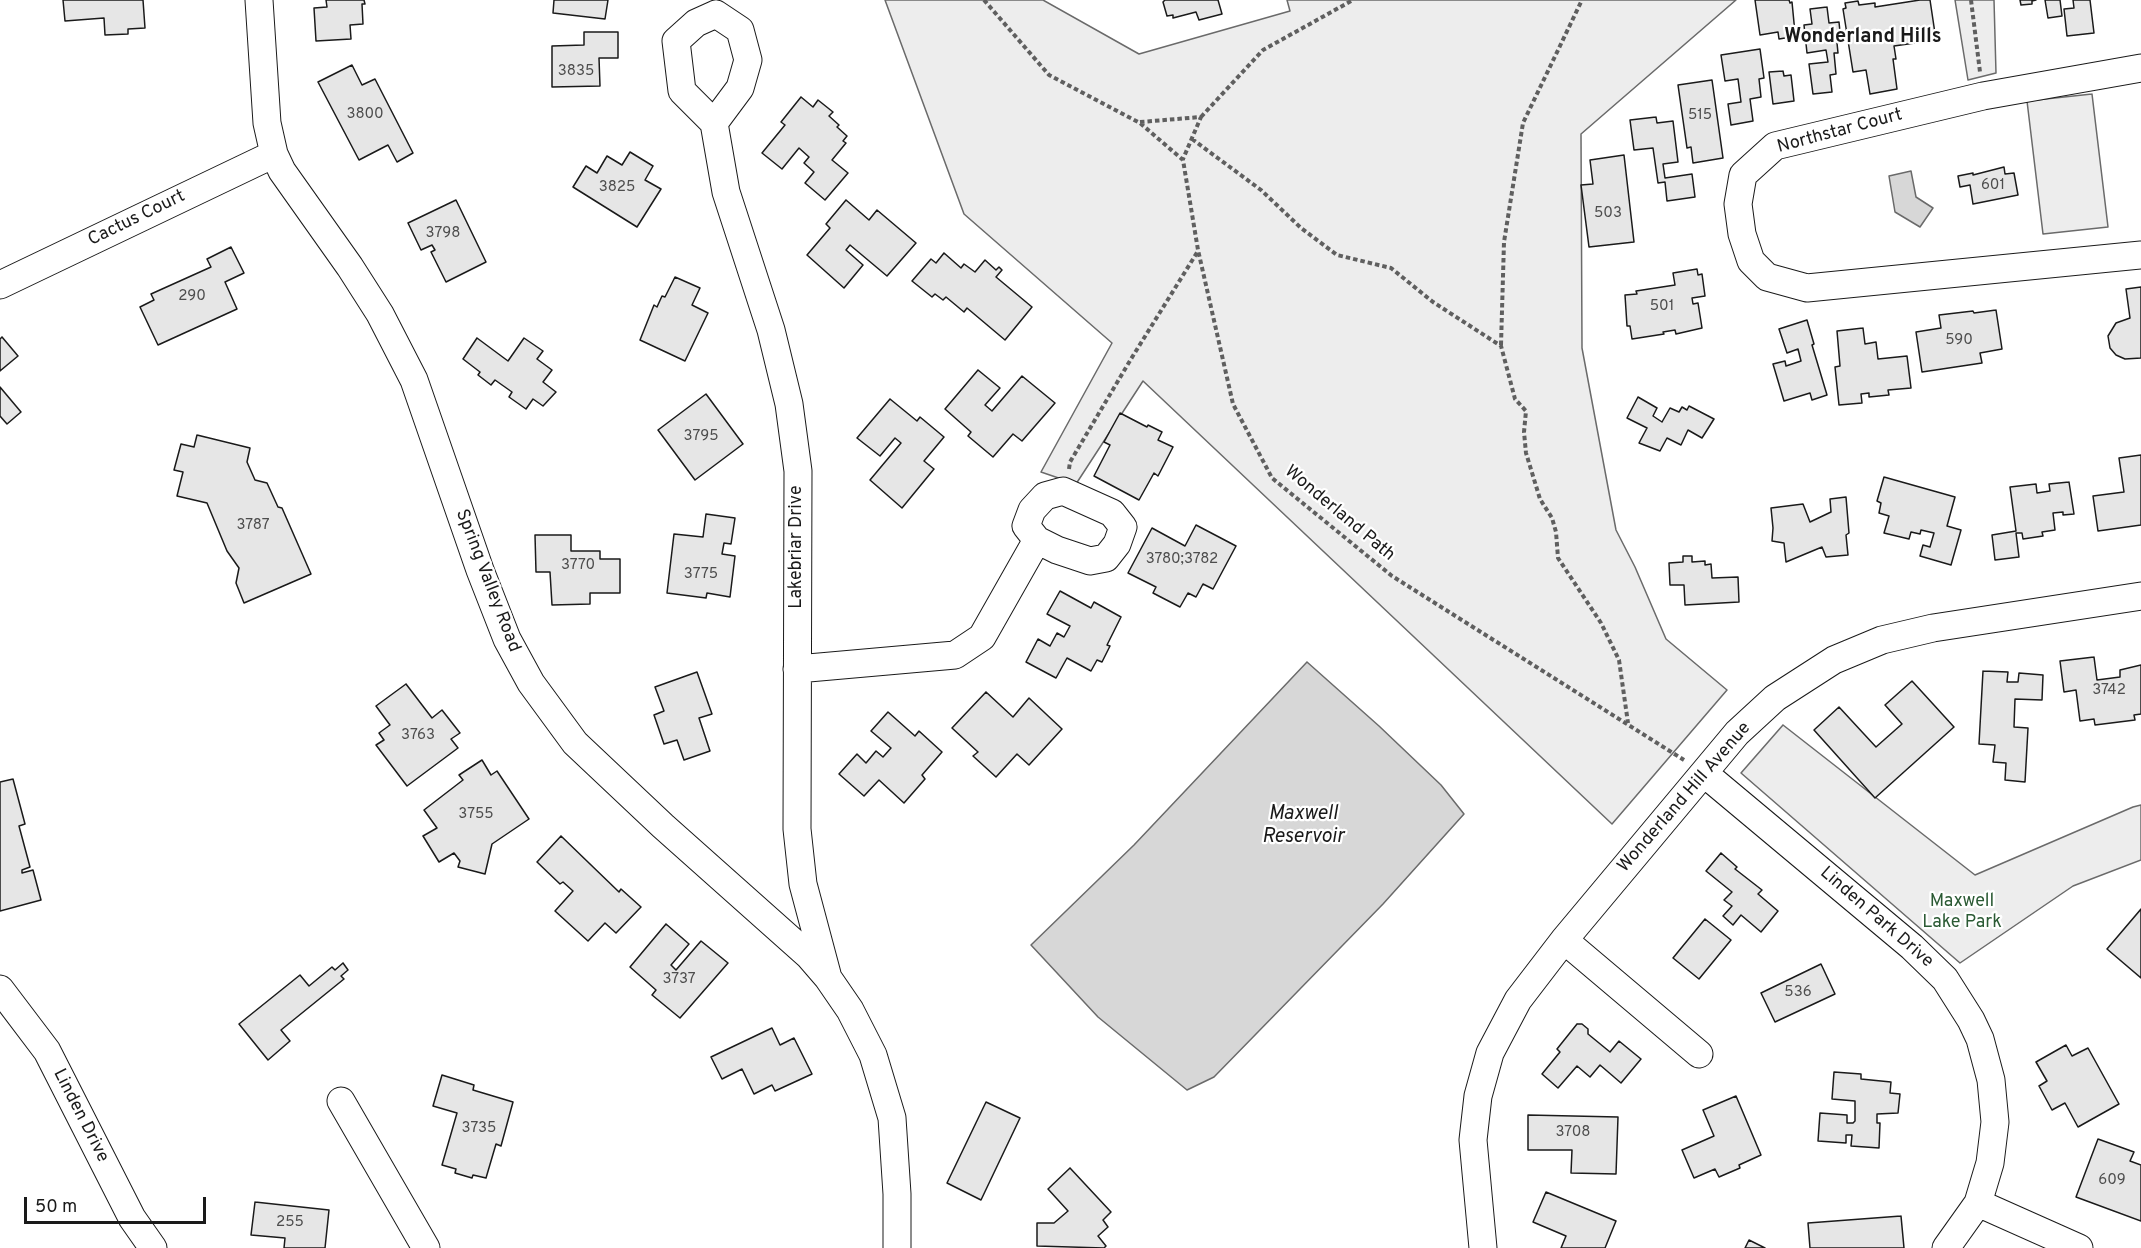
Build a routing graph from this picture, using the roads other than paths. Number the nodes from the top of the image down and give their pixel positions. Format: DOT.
graph roads {
  1 [pos="259,0"];
  2 [pos="2141,68"];
  3 [pos="714,123"];
  4 [pos="274,154"];
  5 [pos="2141,255"];
  6 [pos="0,285"];
  7 [pos="1037,540"];
  8 [pos="2141,596"];
  9 [pos="797,669"];
  10 [pos="1705,774"];
  11 [pos="1564,940"];
  12 [pos="828,978"];
  13 [pos="0,989"];
  14 [pos="1699,1054"];
  15 [pos="341,1101"];
  16 [pos="1978,1203"];
  17 [pos="153,1248"];
  18 [pos="426,1248"];
  19 [pos="897,1248"];
  20 [pos="1483,1248"];
  21 [pos="1946,1248"];
  22 [pos="2079,1248"];
  1 -- 4 [label="street, Spring Valley Road"];
  2 -- 5 [label="street, Northstar Court"];
  3 -- 9 [label="street, Lakebriar Drive"];
  4 -- 6 [label="street, Cactus Court"];
  4 -- 12 [label="street, Spring Valley Road"];
  7 -- 7 [label="street"];
  7 -- 9 [label="street"];
  8 -- 10 [label="street, Wonderland Hill Avenue"];
  9 -- 12 [label="street, Lakebriar Drive"];
  10 -- 11 [label="street, Wonderland Hill Avenue"];
  10 -- 16 [label="street, Linden Park Drive"];
  11 -- 14 [label="street"];
  11 -- 20 [label="street, Wonderland Hill Avenue"];
  12 -- 19 [label="street, Spring Valley Road"];
  13 -- 17 [label="street, Linden Drive"];
  15 -- 18 [label="street"];
  16 -- 21 [label="street, Linden Park Drive"];
  16 -- 22 [label="street"];
}
